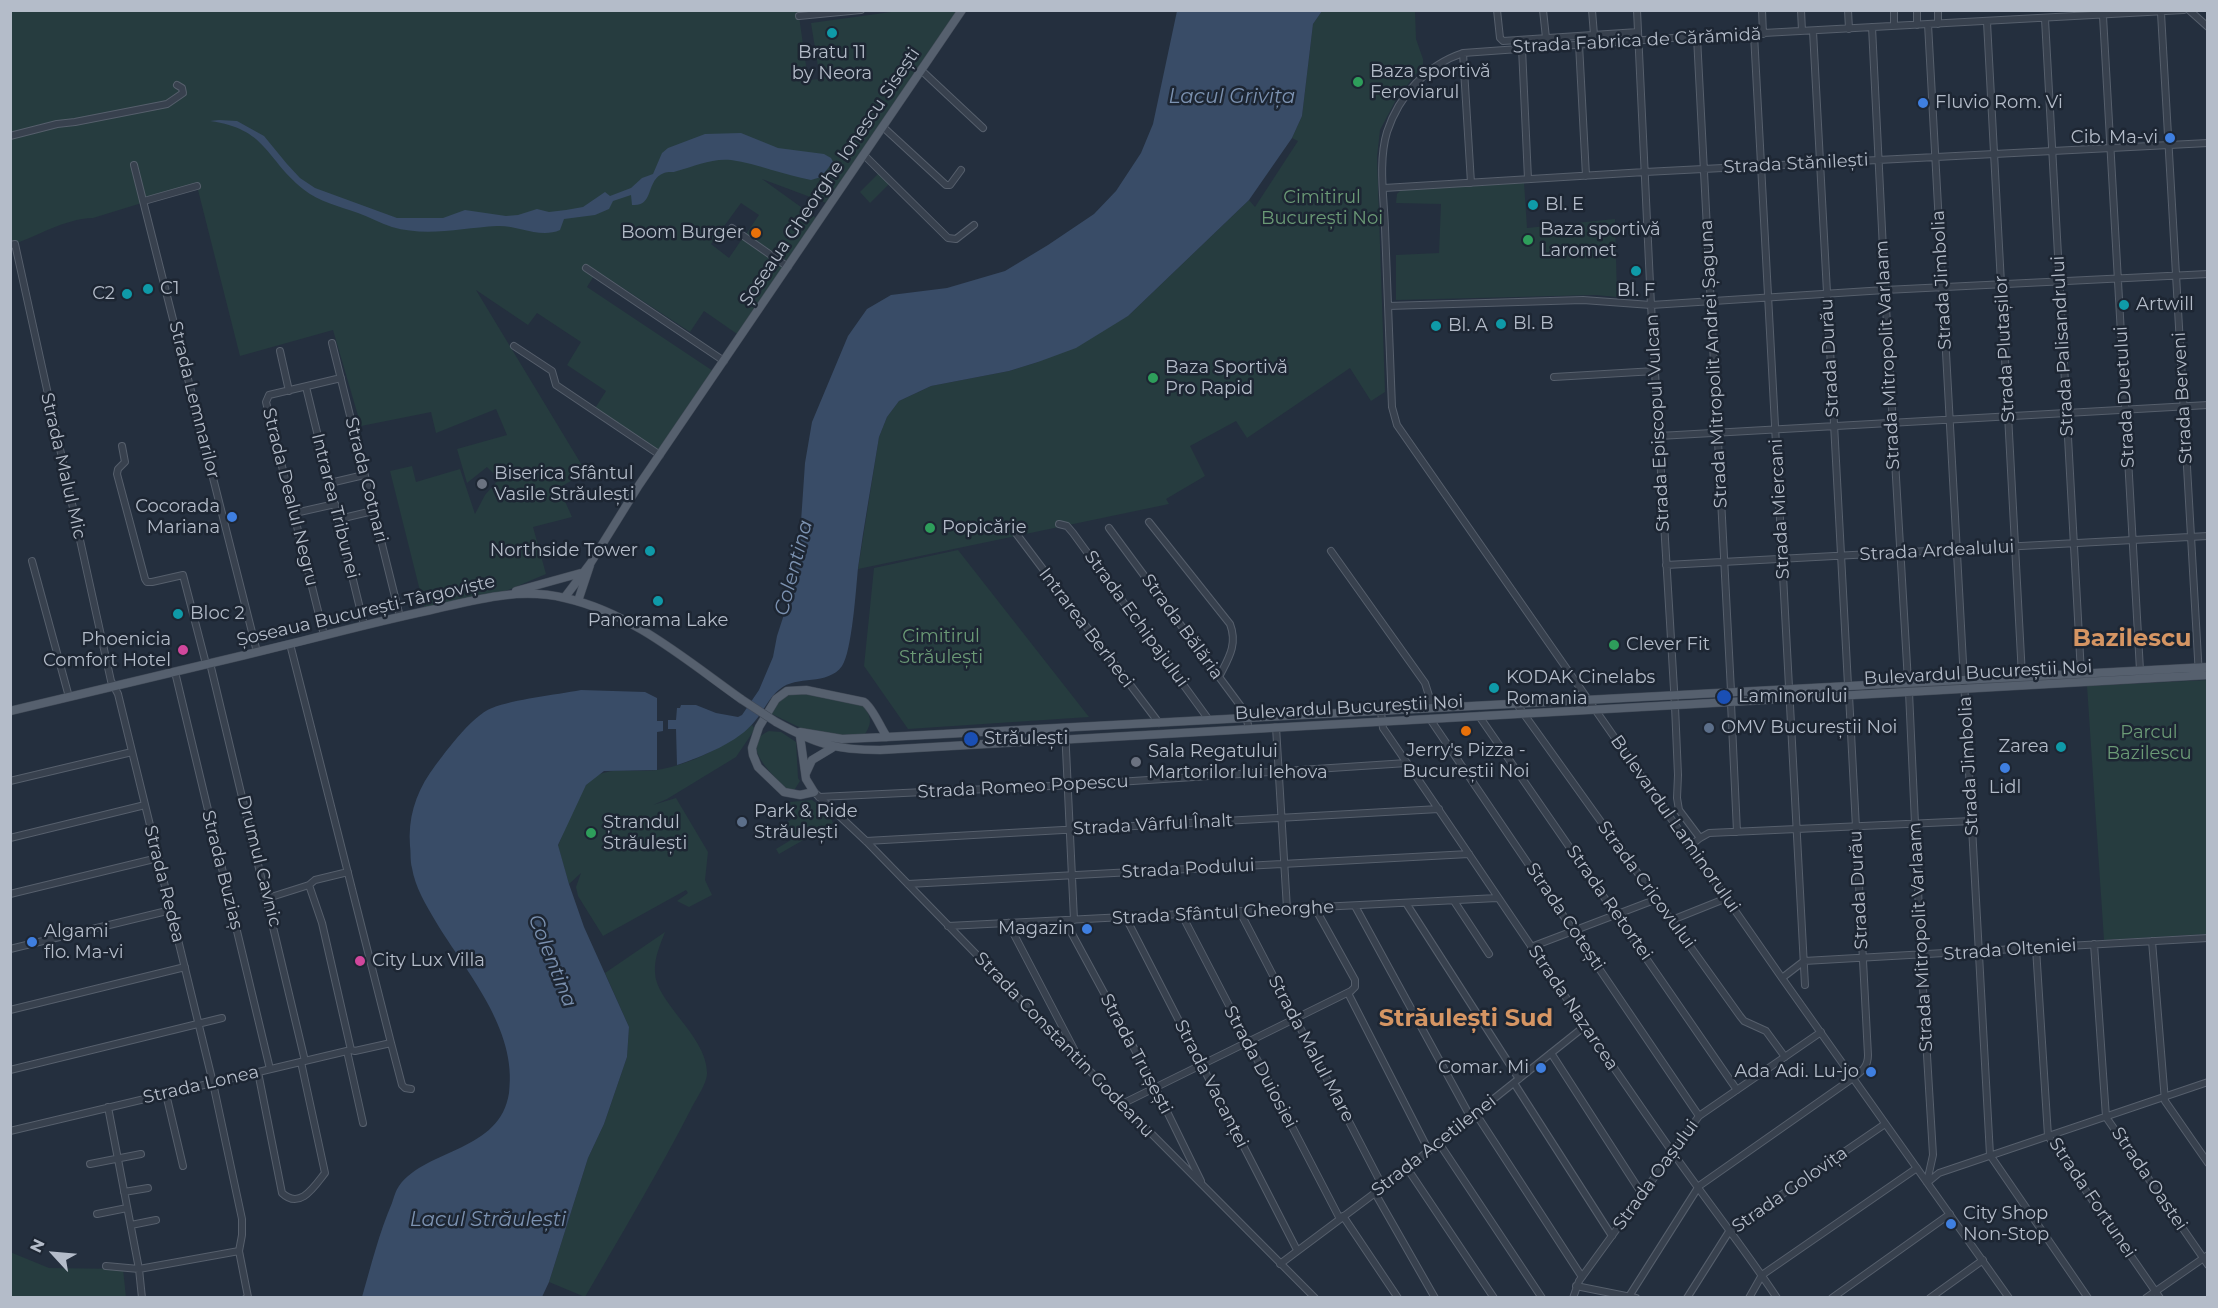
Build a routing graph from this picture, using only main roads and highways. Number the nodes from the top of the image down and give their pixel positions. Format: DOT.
graph roads {
  1 [pos="962,10"];
  2 [pos="590,564"];
  3 [pos="581,573"];
  4 [pos="507,593"];
  5 [pos="565,597"];
  6 [pos="578,601"];
  7 [pos="2208,667"];
  8 [pos="2208,675"];
  9 [pos="741,699"];
  10 [pos="10,711"];
  11 [pos="876,721"];
  12 [pos="784,726"];
  13 [pos="800,736"];
  14 [pos="887,737"];
  15 [pos="868,738"];
  16 [pos="833,747"];
  17 [pos="805,775"];
  1 -- 2 [label="main road, Șoseaua Gheorghe Ionescu Sisești"];
  2 -- 3 [label="main road, Șoseaua Gheorghe Ionescu Sisești"];
  2 -- 6 [label="main road, Șoseaua Gheorghe Ionescu Sisești"];
  3 -- 4 [label="main road"];
  3 -- 5 [label="main road, Șoseaua Gheorghe Ionescu Sisești"];
  4 -- 5 [label="main road, Șoseaua București-Târgoviște"];
  4 -- 10 [label="main road, Șoseaua București-Târgoviște"];
  5 -- 6 [label="main road, Șoseaua București-Târgoviște"];
  6 -- 9 [label="main road, Șoseaua București-Târgoviște"];
  7 -- 14 [label="main road, Bulevardul Bucureștii Noi"];
  8 -- 16 [label="main road, Bulevardul Bucureștii Noi"];
  9 -- 12 [label="main road, Bulevardul Bucureștii Noi, bridge"];
  11 -- 14 [label="main road"];
  11 -- 15 [label="main road"];
  11 -- 17 [label="main road"];
  12 -- 13 [label="main road, Bulevardul Bucureștii Noi"];
  12 -- 15 [label="main road, Bulevardul Bucureștii Noi"];
  13 -- 16 [label="main road, Bulevardul Bucureștii Noi"];
  13 -- 17 [label="main road"];
  14 -- 15 [label="main road, Bulevardul Bucureștii Noi"];
  16 -- 17 [label="main road"];
}
